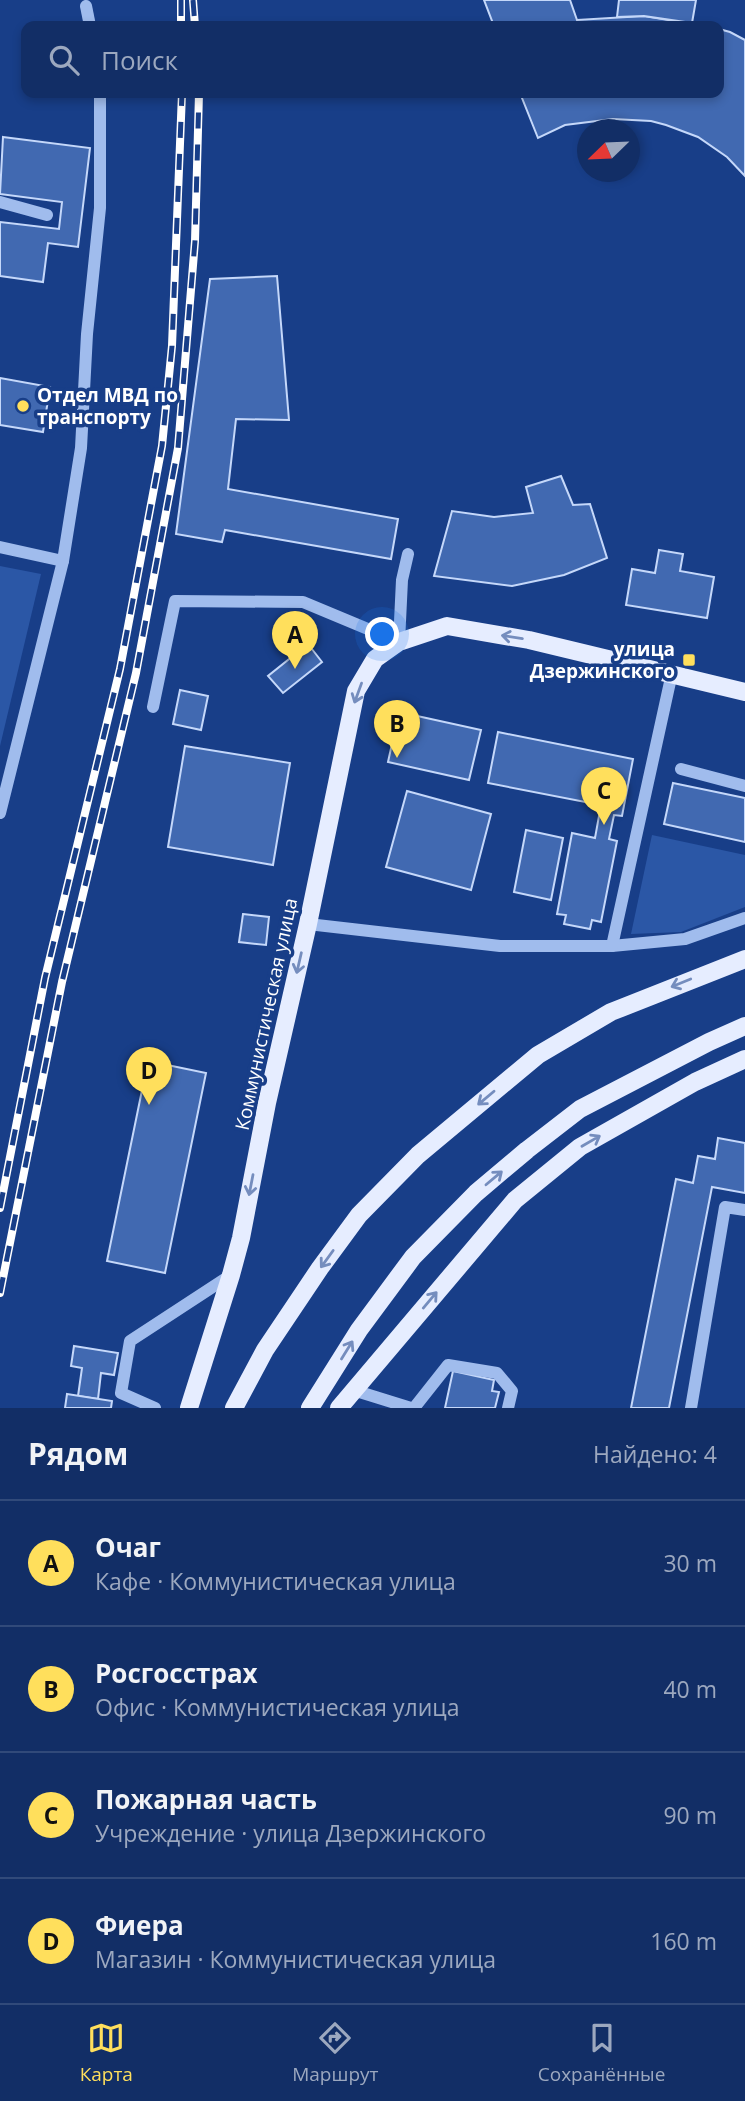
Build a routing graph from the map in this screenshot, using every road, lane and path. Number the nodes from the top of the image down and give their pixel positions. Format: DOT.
graph roads {
  1 [pos="86,6"];
  2 [pos="89,21"];
  3 [pos="100,98"];
  4 [pos="0,202"];
  5 [pos="47,215"];
  6 [pos="0,547"];
  7 [pos="408,554"];
  8 [pos="63,561"];
  9 [pos="399,642"];
  10 [pos="672,673"];
  11 [pos="745,692"];
  12 [pos="153,707"];
  13 [pos="681,769"];
  14 [pos="745,786"];
  15 [pos="0,813"];
  16 [pos="745,918"];
  17 [pos="308,924"];
  18 [pos="612,946"];
  19 [pos="745,959"];
  20 [pos="745,1026"];
  21 [pos="745,1059"];
  22 [pos="745,1210"];
  23 [pos="231,1275"];
  24 [pos="353,1390"];
  25 [pos="155,1408"];
  26 [pos="189,1408"];
  27 [pos="234,1408"];
  28 [pos="310,1408"];
  29 [pos="338,1408"];
  30 [pos="412,1408"];
  31 [pos="508,1408"];
  32 [pos="691,1408"];
  1 -- 2 [label="street"];
  3 -- 8 [label="street"];
  4 -- 5 [label="street"];
  6 -- 8 [label="street"];
  7 -- 9 [label="street"];
  8 -- 15 [label="street"];
  10 -- 9 [label="main road, one-way"];
  9 -- 12 [label="street"];
  9 -- 17 [label="main road, Коммунистическая улица, one-way"];
  10 -- 11 [label="main road"];
  10 -- 18 [label="street"];
  13 -- 14 [label="street"];
  16 -- 18 [label="street"];
  17 -- 18 [label="street"];
  17 -- 23 [label="main road, Коммунистическая улица, one-way"];
  19 -- 27 [label="main road, one-way"];
  28 -- 20 [label="main road, one-way"];
  24 -- 21 [label="main road, one-way"];
  22 -- 32 [label="street"];
  23 -- 25 [label="street"];
  23 -- 26 [label="main road, Коммунистическая улица"];
  24 -- 29 [label="main road"];
  24 -- 30 [label="street"];
  30 -- 31 [label="street"];
}
